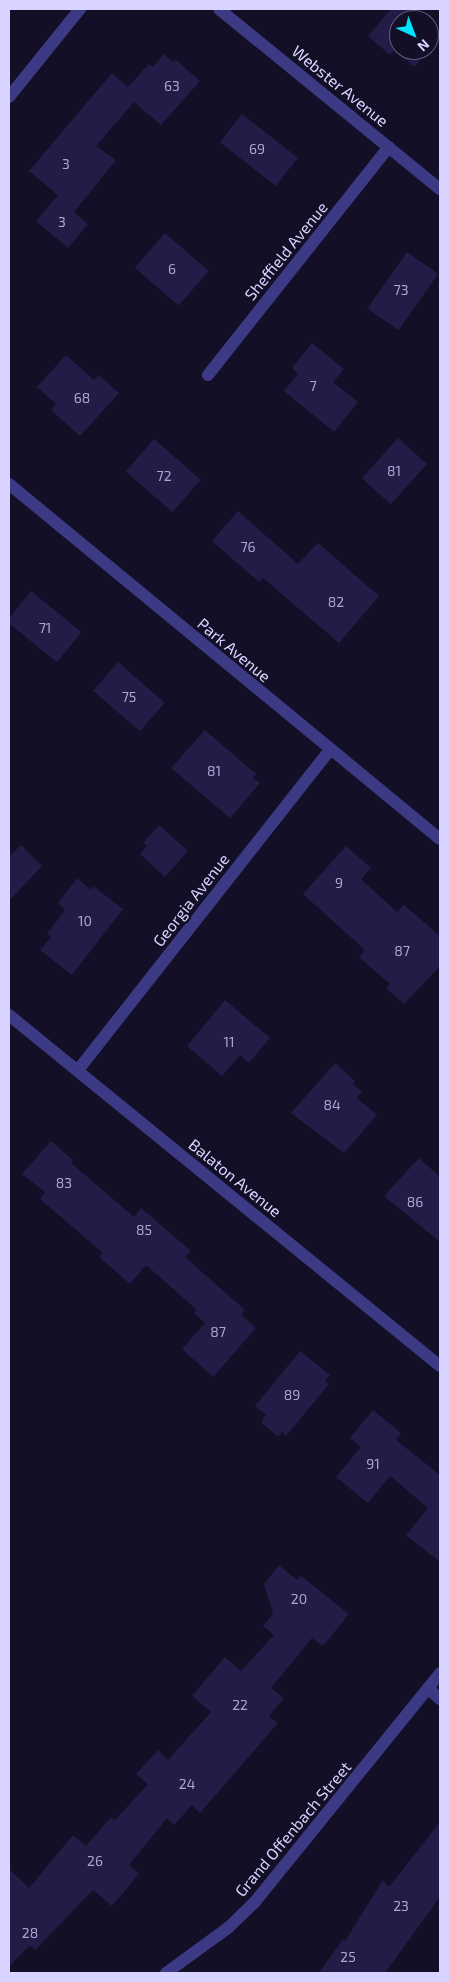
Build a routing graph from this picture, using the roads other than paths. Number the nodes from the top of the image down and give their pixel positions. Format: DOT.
graph roads {
  1 [pos="80,9"];
  2 [pos="219,9"];
  3 [pos="9,97"];
  4 [pos="389,148"];
  5 [pos="440,189"];
  6 [pos="208,375"];
  7 [pos="9,484"];
  8 [pos="330,750"];
  9 [pos="440,839"];
  10 [pos="9,1015"];
  11 [pos="78,1070"];
  12 [pos="440,1366"];
  13 [pos="440,1673"];
  14 [pos="428,1688"];
  15 [pos="440,1699"];
  16 [pos="166,1973"];
  1 -- 3 [label="street"];
  2 -- 4 [label="street, Webster Avenue"];
  4 -- 5 [label="street, Webster Avenue"];
  4 -- 6 [label="street, Sheffield Avenue"];
  7 -- 8 [label="street, Park Avenue"];
  8 -- 9 [label="street, Park Avenue"];
  8 -- 11 [label="street, Georgia Avenue"];
  10 -- 11 [label="street, Balaton Avenue"];
  11 -- 12 [label="street, Balaton Avenue"];
  13 -- 14 [label="street, Grand Offenbach Street"];
  14 -- 15 [label="street"];
  14 -- 16 [label="street, Grand Offenbach Street"];
}
